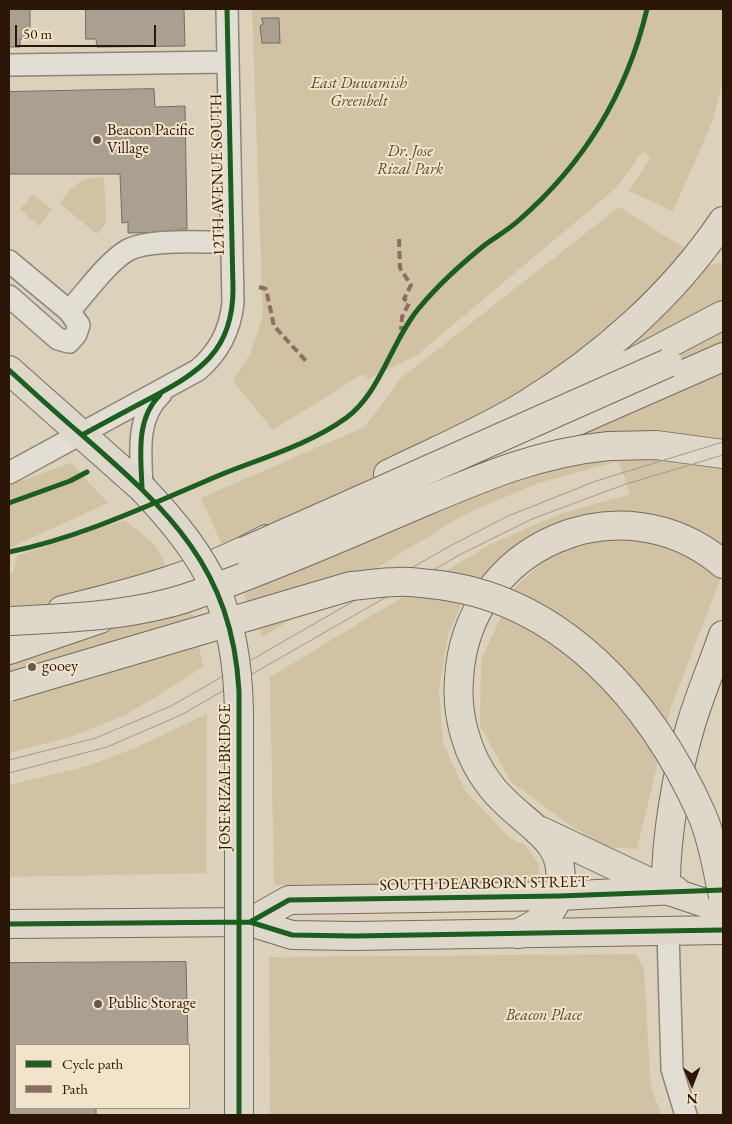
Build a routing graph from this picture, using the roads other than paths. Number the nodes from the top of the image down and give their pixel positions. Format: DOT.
graph roads {
  1 [pos="227,9"];
  2 [pos="228,62"];
  3 [pos="9,65"];
  4 [pos="723,221"];
  5 [pos="232,242"];
  6 [pos="9,261"];
  7 [pos="9,296"];
  8 [pos="69,312"];
  9 [pos="723,314"];
  10 [pos="723,339"];
  11 [pos="723,357"];
  12 [pos="9,370"];
  13 [pos="165,390"];
  14 [pos="82,435"];
  15 [pos="723,454"];
  16 [pos="477,465"];
  17 [pos="9,473"];
  18 [pos="137,474"];
  19 [pos="245,551"];
  20 [pos="723,564"];
  21 [pos="9,620"];
  22 [pos="723,635"];
  23 [pos="9,650"];
  24 [pos="9,688"];
  25 [pos="533,827"];
  26 [pos="666,890"];
  27 [pos="723,890"];
  28 [pos="559,896"];
  29 [pos="723,896"];
  30 [pos="723,909"];
  31 [pos="250,922"];
  32 [pos="9,924"];
  33 [pos="723,930"];
  34 [pos="668,932"];
  35 [pos="518,934"];
  36 [pos="239,1115"];
  37 [pos="686,1115"];
  1 -- 2 [label="street, 12TH AVENUE SOUTH"];
  2 -- 3 [label="street"];
  2 -- 5 [label="street, 12TH AVENUE SOUTH"];
  4 -- 19 [label="main road, bridge"];
  5 -- 8 [label="street"];
  5 -- 13 [label="street, 12TH AVENUE SOUTH"];
  6 -- 8 [label="street"];
  7 -- 8 [label="street"];
  9 -- 16 [label="main road, bridge"];
  10 -- 19 [label="main road, bridge"];
  11 -- 16 [label="main road"];
  12 -- 14 [label="main road"];
  13 -- 14 [label="street, 12TH AVENUE SOUTH"];
  13 -- 18 [label="street"];
  14 -- 17 [label="street, 12TH AVENUE SOUTH"];
  14 -- 18 [label="main road"];
  15 -- 21 [label="main road, bridge"];
  16 -- 23 [label="main road, bridge"];
  18 -- 36 [label="main road, JOSE RIZAL BRIDGE, bridge"];
  19 -- 21 [label="main road, bridge"];
  20 -- 25 [label="main road"];
  22 -- 26 [label="main road"];
  24 -- 29 [label="main road, bridge"];
  25 -- 26 [label="main road"];
  25 -- 28 [label="main road"];
  26 -- 27 [label="main road, SOUTH DEARBORN STREET"];
  26 -- 28 [label="main road, SOUTH DEARBORN STREET"];
  26 -- 30 [label="main road"];
  28 -- 31 [label="main road, SOUTH DEARBORN STREET"];
  28 -- 35 [label="main road"];
  31 -- 32 [label="main road, SOUTH DEARBORN STREET"];
  31 -- 35 [label="main road, SOUTH DEARBORN STREET"];
  33 -- 34 [label="main road, SOUTH DEARBORN STREET"];
  34 -- 35 [label="main road, SOUTH DEARBORN STREET"];
  34 -- 37 [label="street"];
}
